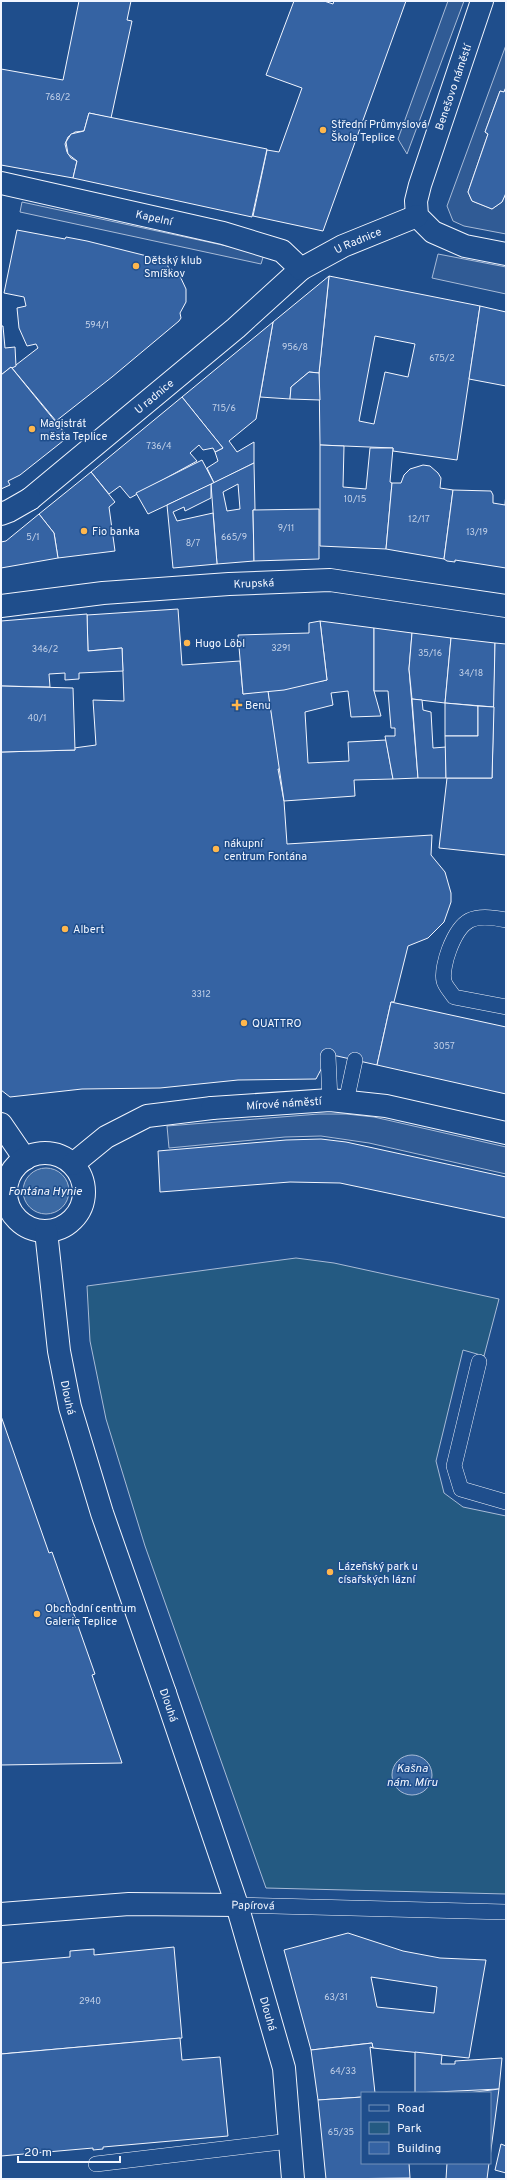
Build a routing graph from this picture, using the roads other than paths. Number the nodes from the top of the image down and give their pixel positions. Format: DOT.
graph roads {
  1 [pos="482,1"];
  2 [pos="1,183"];
  3 [pos="417,216"];
  4 [pos="506,254"];
  5 [pos="301,269"];
  6 [pos="1,514"];
  7 [pos="1,606"];
  8 [pos="506,606"];
  9 [pos="506,920"];
  10 [pos="506,1007"];
  11 [pos="328,1056"];
  12 [pos="355,1060"];
  13 [pos="338,1100"];
  14 [pos="1,1124"];
  15 [pos="506,1133"];
  16 [pos="25,1159"];
  17 [pos="73,1164"];
  18 [pos="46,1231"];
  19 [pos="479,1362"];
  20 [pos="506,1502"];
  21 [pos="237,1905"];
  22 [pos="506,1912"];
  23 [pos="1,1914"];
  24 [pos="290,2141"];
  25 [pos="96,2164"];
  26 [pos="293,2179"];
  1 -- 3 [label="street, Benešovo náměstí"];
  2 -- 5 [label="street, Kapelní"];
  3 -- 4 [label="street"];
  3 -- 5 [label="street, U Radnice"];
  5 -- 6 [label="street, U radnice"];
  7 -- 8 [label="street, Krupská"];
  9 -- 10 [label="lane"];
  11 -- 13 [label="lane"];
  12 -- 13 [label="lane"];
  13 -- 15 [label="street, Mírové náměstí"];
  13 -- 17 [label="street, Mírové náměstí"];
  14 -- 16 [label="street"];
  16 -- 17 [label="street"];
  16 -- 18 [label="street"];
  17 -- 18 [label="street"];
  18 -- 21 [label="street, Dlouhá"];
  19 -- 20 [label="lane"];
  21 -- 22 [label="lane, Papírová"];
  21 -- 23 [label="street, Papírová"];
  21 -- 24 [label="street, Dlouhá"];
  24 -- 25 [label="lane"];
  24 -- 26 [label="street, Dlouhá"];
}
